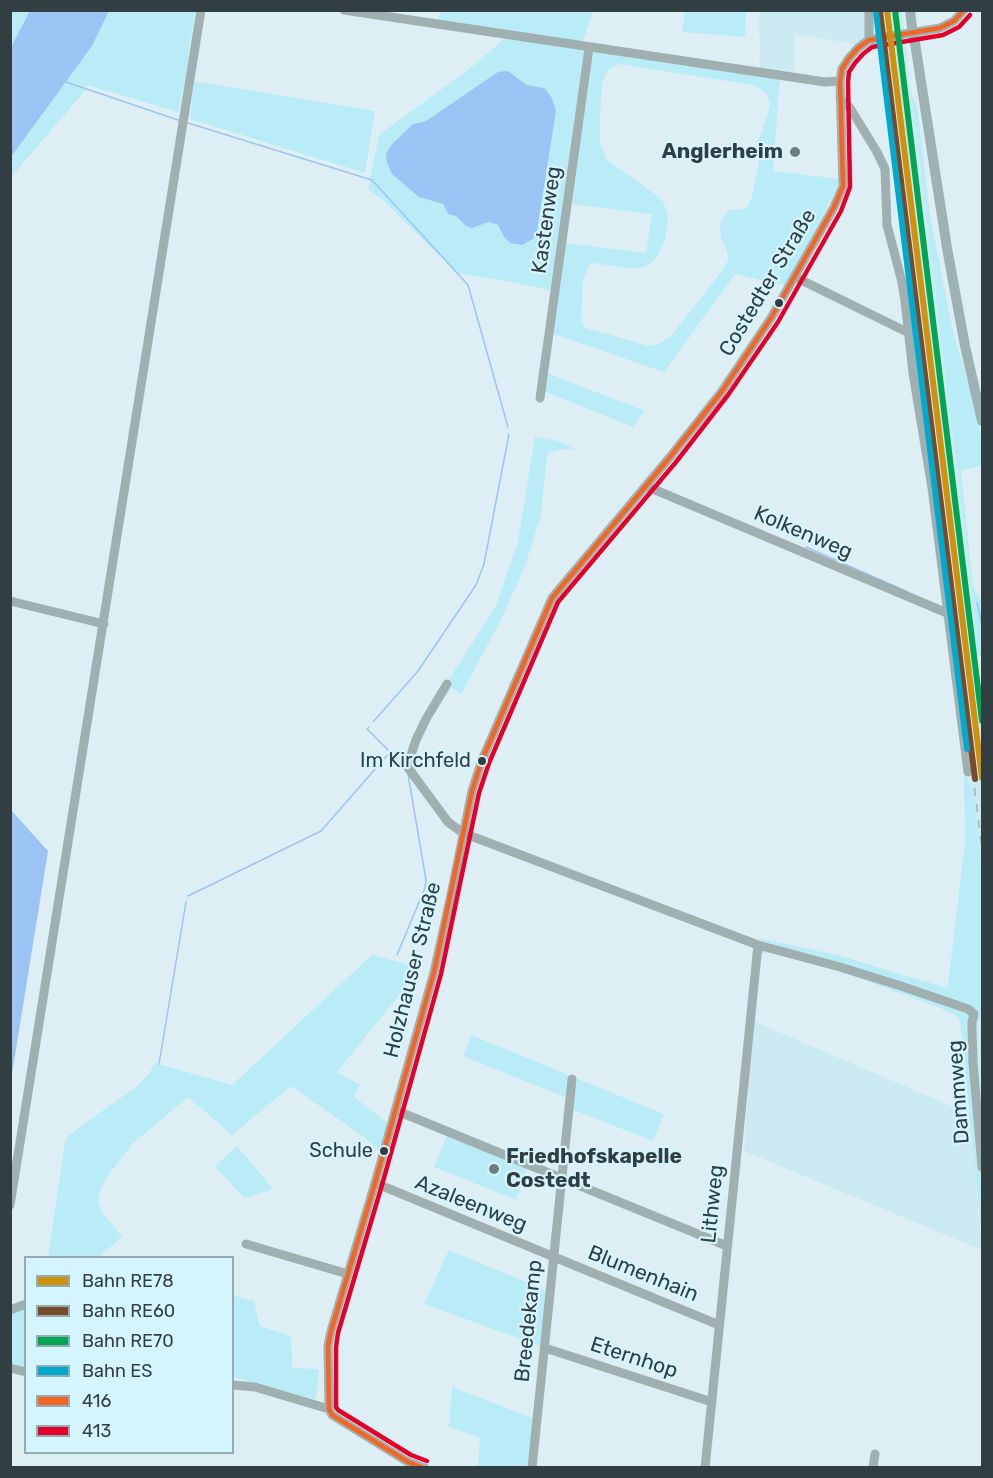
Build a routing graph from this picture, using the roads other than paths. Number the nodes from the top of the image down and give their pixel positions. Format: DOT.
graph roads {
  1 [pos="201,10"];
  2 [pos="344,10"];
  3 [pos="869,10"];
  4 [pos="910,10"];
  5 [pos="964,10"];
  6 [pos="869,40"];
  7 [pos="590,48"];
  8 [pos="840,81"];
  9 [pos="840,98"];
  10 [pos="795,277"];
  11 [pos="909,333"];
  12 [pos="540,398"];
  13 [pos="982,421"];
  14 [pos="646,486"];
  15 [pos="10,601"];
  16 [pos="947,613"];
  17 [pos="104,624"];
  18 [pos="447,684"];
  19 [pos="968,772"];
  20 [pos="463,833"];
  21 [pos="758,945"];
  22 [pos="978,1012"];
  23 [pos="572,1079"];
  24 [pos="395,1110"];
  25 [pos="982,1167"];
  26 [pos="562,1178"];
  27 [pos="375,1183"];
  28 [pos="10,1205"];
  29 [pos="246,1244"];
  30 [pos="727,1246"];
  31 [pos="554,1257"];
  32 [pos="348,1274"];
  33 [pos="719,1325"];
  34 [pos="545,1348"];
  35 [pos="234,1385"];
  36 [pos="712,1402"];
  37 [pos="329,1409"];
  38 [pos="875,1454"];
  39 [pos="407,1465"];
  40 [pos="425,1467"];
  41 [pos="532,1467"];
  42 [pos="705,1467"];
  43 [pos="873,1467"];
  1 -- 17 [label="street"];
  2 -- 7 [label="street"];
  3 -- 6 [label="street"];
  4 -- 13 [label="main road, bridge"];
  5 -- 6 [label="street"];
  6 -- 8 [label="street, Costedter Straße"];
  7 -- 8 [label="street"];
  7 -- 12 [label="street, Kastenweg"];
  8 -- 9 [label="street, Costedter Straße"];
  9 -- 10 [label="street, Costedter Straße"];
  9 -- 11 [label="street"];
  10 -- 11 [label="street"];
  10 -- 14 [label="street, Costedter Straße"];
  11 -- 16 [label="street"];
  14 -- 16 [label="street, Kolkenweg"];
  14 -- 20 [label="street, Holzhauser Straße"];
  15 -- 17 [label="street"];
  16 -- 19 [label="street"];
  17 -- 28 [label="street"];
  18 -- 20 [label="street"];
  20 -- 21 [label="street"];
  20 -- 24 [label="street, Holzhauser Straße"];
  21 -- 22 [label="street"];
  21 -- 30 [label="street, Lithweg"];
  22 -- 25 [label="street, Dammweg"];
  23 -- 26 [label="street, Breedekamp"];
  24 -- 26 [label="street"];
  24 -- 27 [label="street, Holzhauser Straße"];
  26 -- 30 [label="street"];
  26 -- 31 [label="street, Breedekamp"];
  27 -- 31 [label="street, Azaleenweg"];
  27 -- 32 [label="street, Holzhauser Straße"];
  29 -- 32 [label="street"];
  30 -- 33 [label="street, Lithweg"];
  31 -- 33 [label="street, Blumenhain"];
  31 -- 34 [label="street, Breedekamp"];
  32 -- 37 [label="street, Holzhauser Straße"];
  33 -- 36 [label="street, Lithweg"];
  34 -- 36 [label="street, Eternhop"];
  34 -- 41 [label="street, Breedekamp"];
  35 -- 37 [label="street"];
  36 -- 42 [label="street, Lithweg"];
  37 -- 39 [label="street"];
  38 -- 43 [label="street"];
  39 -- 40 [label="street"];
}
